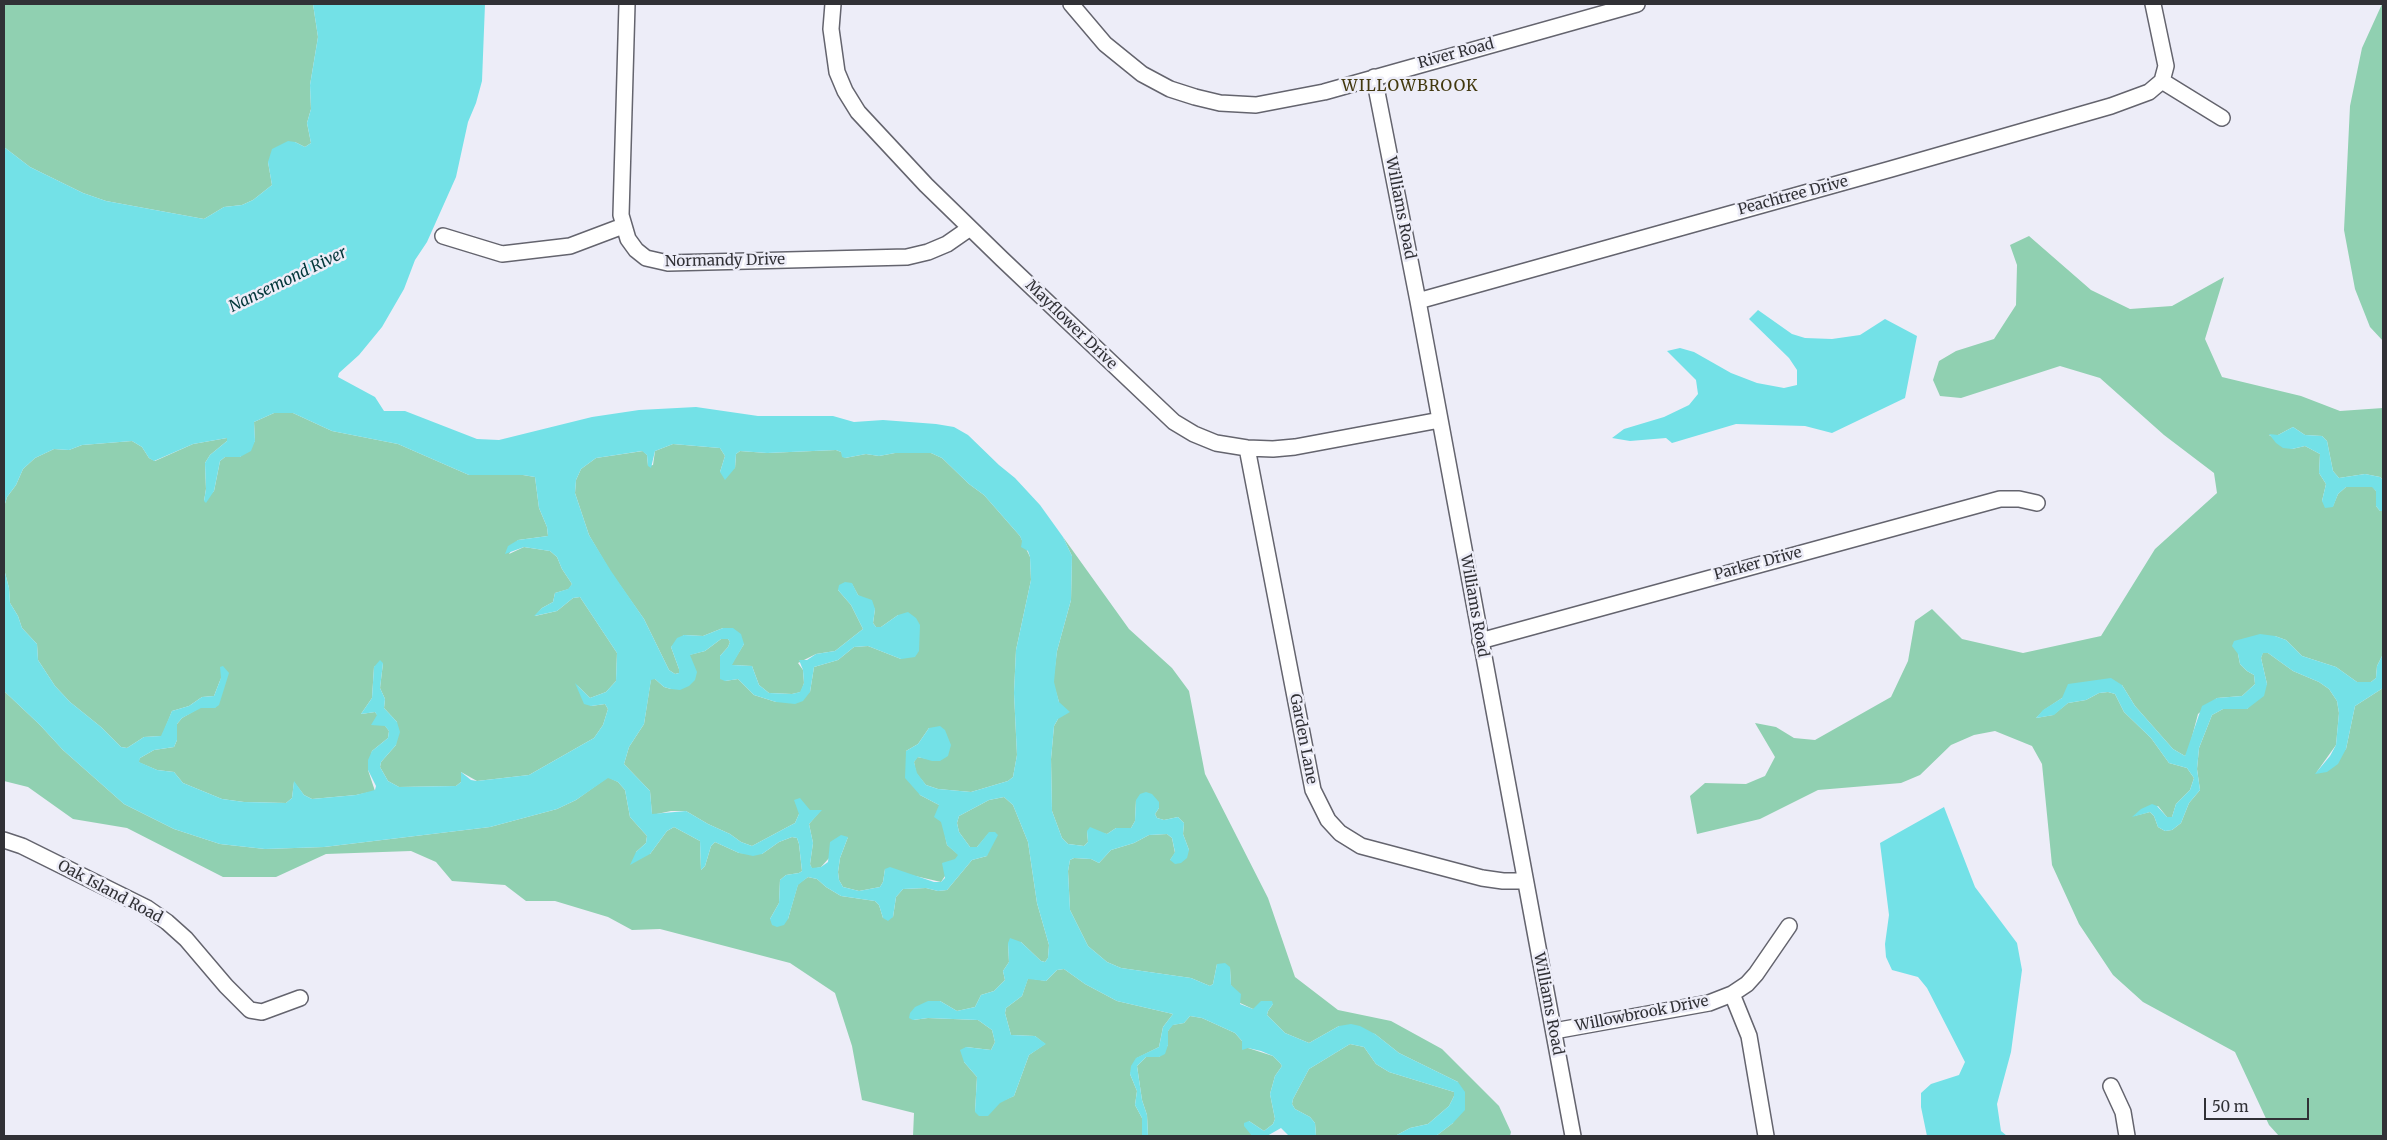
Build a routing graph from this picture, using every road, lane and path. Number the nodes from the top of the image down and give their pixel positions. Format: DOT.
graph roads {
  1 [pos="626,4"];
  2 [pos="833,4"];
  3 [pos="1071,4"];
  4 [pos="1637,4"];
  5 [pos="2153,4"];
  6 [pos="1374,77"];
  7 [pos="2162,81"];
  8 [pos="2222,118"];
  9 [pos="623,226"];
  10 [pos="970,228"];
  11 [pos="443,236"];
  12 [pos="1418,301"];
  13 [pos="1440,420"];
  14 [pos="1247,448"];
  15 [pos="2037,503"];
  16 [pos="1480,641"];
  17 [pos="4,840"];
  18 [pos="1524,881"];
  19 [pos="1789,926"];
  20 [pos="1732,994"];
  21 [pos="300,998"];
  22 [pos="1554,1031"];
  23 [pos="2111,1086"];
  24 [pos="1573,1136"];
  25 [pos="1766,1136"];
  26 [pos="2128,1136"];
  1 -- 9 [label="street, Normandy Drive"];
  2 -- 10 [label="street, Mayflower Drive"];
  3 -- 6 [label="street, River Road"];
  4 -- 6 [label="street, River Road"];
  5 -- 7 [label="street"];
  6 -- 12 [label="street, Williams Road"];
  7 -- 8 [label="street"];
  7 -- 12 [label="street, Peachtree Drive"];
  9 -- 10 [label="street, Normandy Drive"];
  9 -- 11 [label="street"];
  10 -- 14 [label="street, Mayflower Drive"];
  12 -- 13 [label="street, Williams Road"];
  13 -- 14 [label="street, Mayflower Drive"];
  13 -- 16 [label="street, Williams Road"];
  14 -- 18 [label="street, Garden Lane"];
  15 -- 16 [label="street, Parker Drive"];
  16 -- 18 [label="street, Williams Road"];
  17 -- 21 [label="street, Oak Island Road"];
  18 -- 22 [label="street, Williams Road"];
  19 -- 20 [label="street, Willowbrook Drive"];
  20 -- 22 [label="street, Willowbrook Drive"];
  20 -- 25 [label="street"];
  22 -- 24 [label="street, Williams Road"];
  23 -- 26 [label="street"];
}
